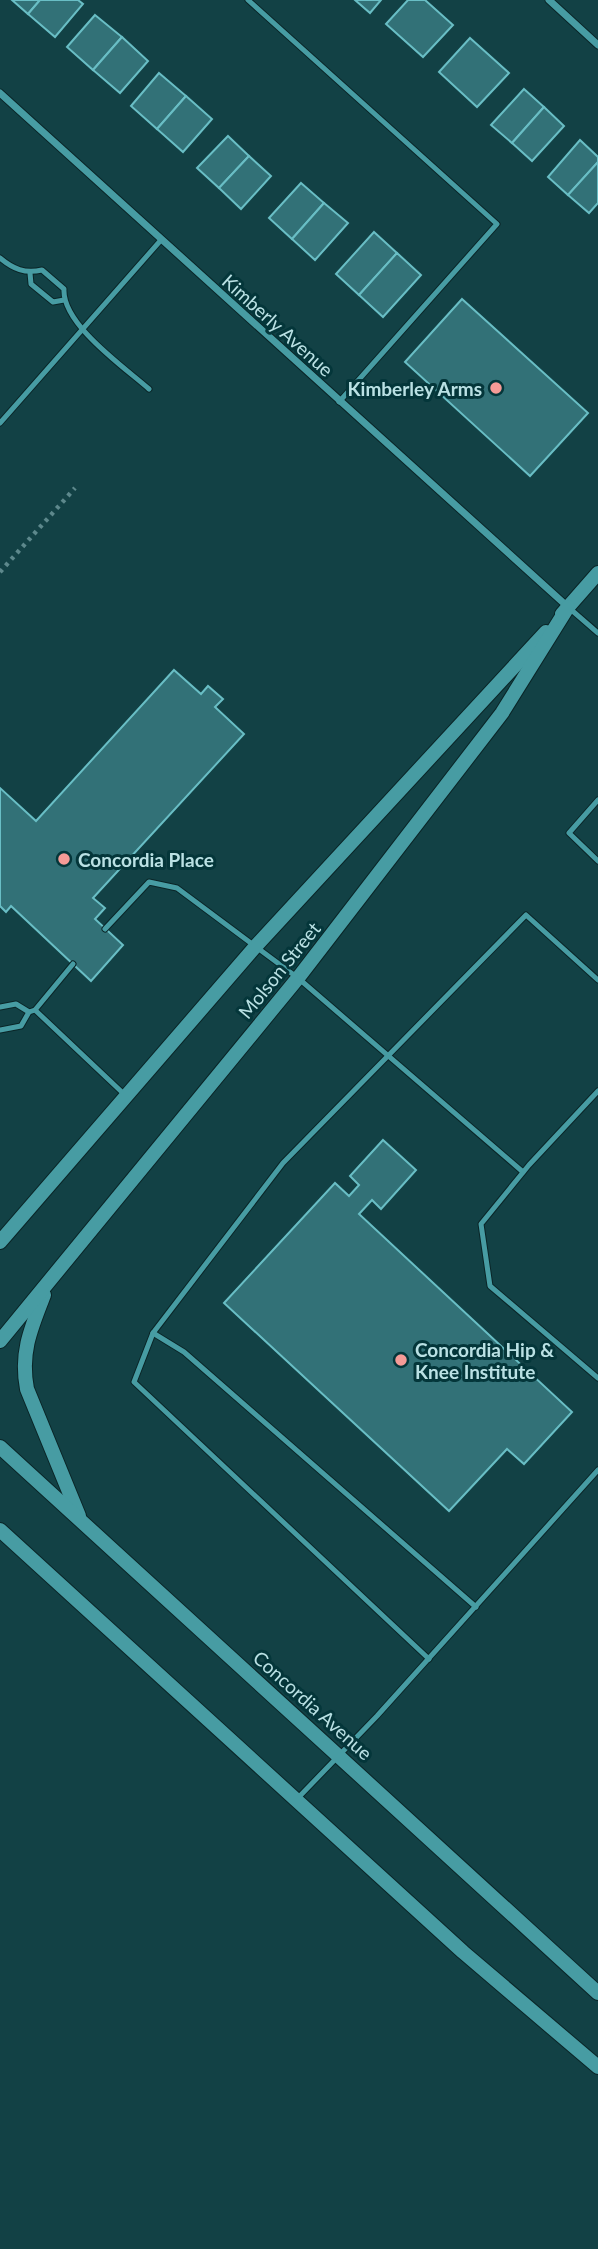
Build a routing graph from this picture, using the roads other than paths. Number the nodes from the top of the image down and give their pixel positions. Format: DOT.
graph roads {
  1 [pos="248,0"];
  2 [pos="549,0"];
  3 [pos="598,45"];
  4 [pos="0,93"];
  5 [pos="162,240"];
  6 [pos="0,258"];
  7 [pos="30,273"];
  8 [pos="64,300"];
  9 [pos="83,331"];
  10 [pos="149,389"];
  11 [pos="339,402"];
  12 [pos="0,423"];
  13 [pos="598,573"];
  14 [pos="568,607"];
  15 [pos="598,633"];
  16 [pos="598,800"];
  17 [pos="598,861"];
  18 [pos="105,929"];
  19 [pos="255,947"];
  20 [pos="73,964"];
  21 [pos="298,978"];
  22 [pos="598,980"];
  23 [pos="0,1007"];
  24 [pos="32,1011"];
  25 [pos="0,1030"];
  26 [pos="389,1054"];
  27 [pos="598,1091"];
  28 [pos="127,1097"];
  29 [pos="523,1172"];
  30 [pos="1,1240"];
  31 [pos="49,1283"];
  32 [pos="153,1333"];
  33 [pos="0,1341"];
  34 [pos="598,1378"];
  35 [pos="0,1447"];
  36 [pos="598,1470"];
  37 [pos="81,1520"];
  38 [pos="0,1530"];
  39 [pos="0,1544"];
  40 [pos="34,1561"];
  41 [pos="476,1607"];
  42 [pos="429,1659"];
  43 [pos="341,1756"];
  44 [pos="298,1799"];
  45 [pos="598,1993"];
  46 [pos="598,2067"];
  1 -- 11 [label="lane"];
  2 -- 3 [label="street"];
  4 -- 5 [label="street, Kimberly Avenue"];
  5 -- 9 [label="lane"];
  5 -- 11 [label="street, Kimberly Avenue"];
  6 -- 7 [label="lane"];
  7 -- 8 [label="lane"];
  7 -- 8 [label="lane"];
  8 -- 9 [label="lane"];
  9 -- 10 [label="lane"];
  9 -- 12 [label="lane"];
  11 -- 14 [label="street, Kimberly Avenue"];
  13 -- 14 [label="main road, Molson Street"];
  14 -- 15 [label="lane"];
  14 -- 19 [label="main road, Molson Street"];
  14 -- 21 [label="main road, Molson Street"];
  16 -- 17 [label="lane"];
  18 -- 19 [label="lane"];
  19 -- 21 [label="lane"];
  19 -- 28 [label="main road, Molson Street"];
  20 -- 24 [label="lane"];
  21 -- 26 [label="lane"];
  21 -- 31 [label="main road, Molson Street"];
  22 -- 26 [label="lane"];
  23 -- 24 [label="lane"];
  24 -- 25 [label="lane"];
  24 -- 28 [label="lane"];
  26 -- 29 [label="lane"];
  26 -- 32 [label="lane"];
  27 -- 29 [label="lane"];
  28 -- 30 [label="main road, Molson Street"];
  29 -- 34 [label="lane"];
  31 -- 33 [label="main road, Molson Street"];
  31 -- 37 [label="main road"];
  32 -- 41 [label="lane"];
  32 -- 42 [label="lane"];
  35 -- 37 [label="main road, Concordia Avenue"];
  36 -- 41 [label="lane"];
  37 -- 43 [label="main road, Concordia Avenue"];
  38 -- 40 [label="main road"];
  39 -- 40 [label="main road"];
  40 -- 44 [label="main road"];
  41 -- 42 [label="lane"];
  42 -- 43 [label="lane"];
  43 -- 44 [label="lane"];
  43 -- 45 [label="main road, Concordia Avenue"];
  44 -- 46 [label="main road"];
}
